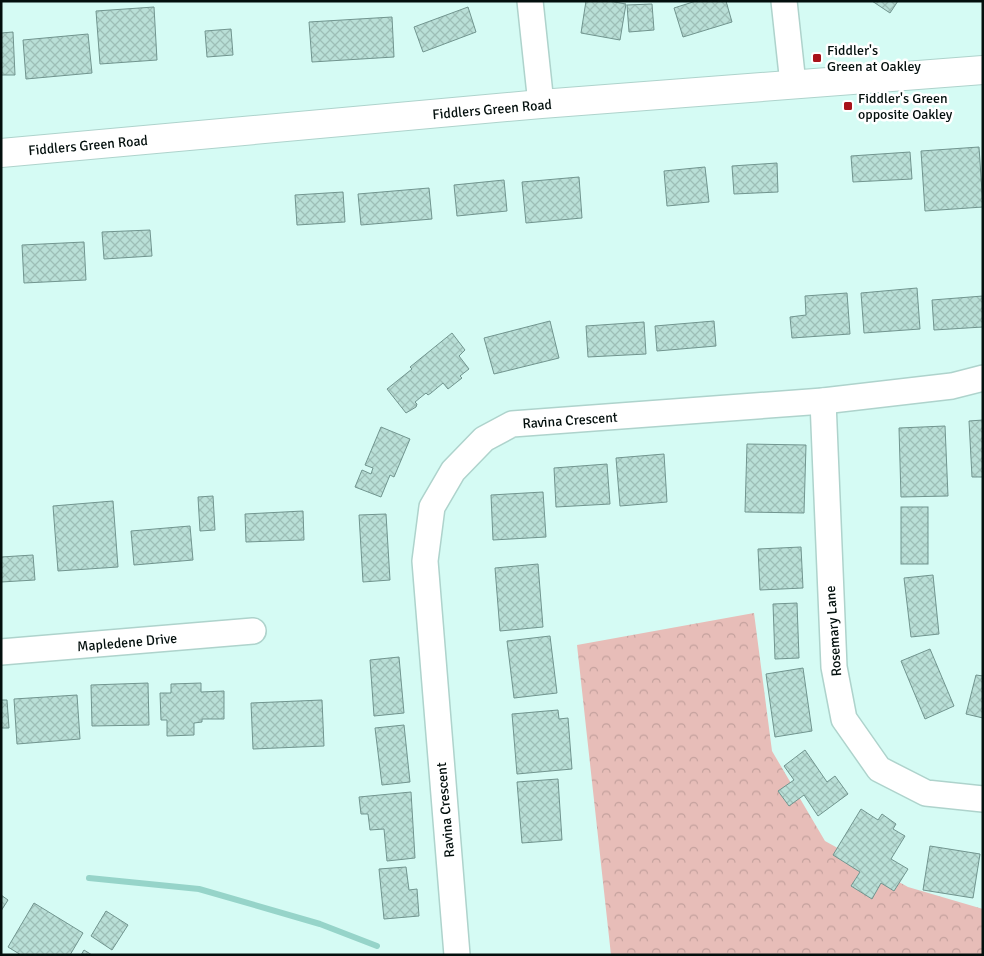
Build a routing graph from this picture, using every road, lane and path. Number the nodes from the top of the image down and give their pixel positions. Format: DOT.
graph roads {
  1 [pos="530,1"];
  2 [pos="784,1"];
  3 [pos="983,70"];
  4 [pos="793,84"];
  5 [pos="541,104"];
  6 [pos="1,153"];
  7 [pos="983,378"];
  8 [pos="823,401"];
  9 [pos="253,632"];
  10 [pos="1,652"];
  11 [pos="983,800"];
  12 [pos="457,955"];
  1 -- 5 [label="street"];
  2 -- 4 [label="street"];
  3 -- 4 [label="main road, Fiddlers Green Road"];
  4 -- 5 [label="main road, Fiddlers Green Road"];
  5 -- 6 [label="main road, Fiddlers Green Road"];
  7 -- 8 [label="street, Ravina Crescent"];
  8 -- 11 [label="street, Rosemary Lane"];
  8 -- 12 [label="street, Ravina Crescent"];
  9 -- 10 [label="street, Mapledene Drive"];
}
